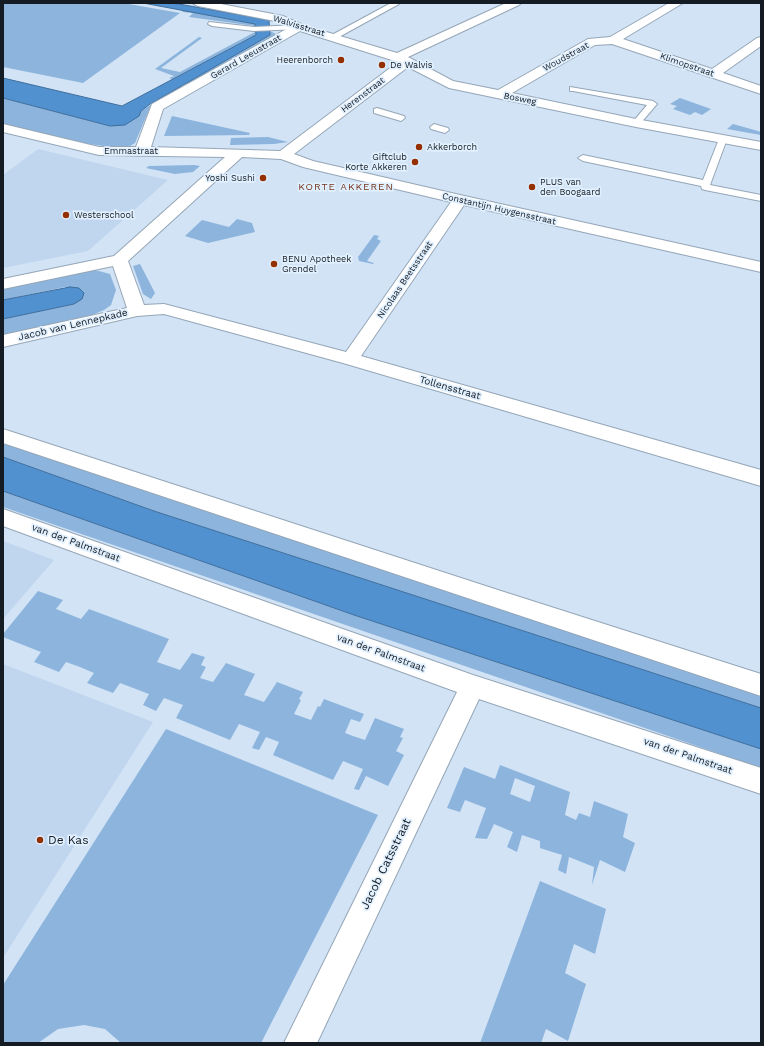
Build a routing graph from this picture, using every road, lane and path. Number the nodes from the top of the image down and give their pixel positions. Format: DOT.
graph roads {
  1 [pos="198,3"];
  2 [pos="515,3"];
  3 [pos="677,3"];
  4 [pos="395,4"];
  5 [pos="218,5"];
  6 [pos="212,24"];
  7 [pos="300,26"];
  8 [pos="334,36"];
  9 [pos="612,40"];
  10 [pos="761,41"];
  11 [pos="403,59"];
  12 [pos="713,74"];
  13 [pos="572,89"];
  14 [pos="761,90"];
  15 [pos="499,95"];
  16 [pos="377,111"];
  17 [pos="401,118"];
  18 [pos="636,123"];
  19 [pos="434,127"];
  20 [pos="3,128"];
  21 [pos="445,130"];
  22 [pos="723,139"];
  23 [pos="761,146"];
  24 [pos="142,151"];
  25 [pos="238,153"];
  26 [pos="283,155"];
  27 [pos="583,158"];
  28 [pos="706,184"];
  29 [pos="761,198"];
  30 [pos="460,200"];
  31 [pos="119,260"];
  32 [pos="761,267"];
  33 [pos="3,284"];
  34 [pos="137,311"];
  35 [pos="3,341"];
  36 [pos="350,359"];
  37 [pos="3,436"];
  38 [pos="761,478"];
  39 [pos="3,517"];
  40 [pos="761,685"];
  41 [pos="473,686"];
  42 [pos="761,781"];
  43 [pos="300,1043"];
  1 -- 5 [label="street, Walvisstraat"];
  2 -- 11 [label="street, Herenstraat"];
  3 -- 9 [label="street, Woudstraat"];
  4 -- 8 [label="lane"];
  5 -- 7 [label="street, Walvisstraat"];
  6 -- 7 [label="lane, Gerard Leeustraat"];
  7 -- 8 [label="street, Walvisstraat"];
  7 -- 24 [label="street, Gerard Leeustraat"];
  8 -- 11 [label="street, Walvisstraat"];
  9 -- 12 [label="street, Klimopstraat"];
  9 -- 15 [label="street, Woudstraat"];
  10 -- 12 [label="street"];
  11 -- 15 [label="street, Bosweg"];
  11 -- 26 [label="street, Herenstraat"];
  12 -- 14 [label="street, Klimopstraat"];
  13 -- 18 [label="lane"];
  15 -- 18 [label="street, Bosweg"];
  16 -- 17 [label="lane"];
  18 -- 22 [label="street, Bosweg"];
  19 -- 21 [label="lane"];
  20 -- 24 [label="street, Emmastraat"];
  22 -- 23 [label="street, Bosweg"];
  22 -- 28 [label="lane"];
  24 -- 25 [label="street, Emmastraat"];
  25 -- 26 [label="street, Constantijn Huygensstraat"];
  25 -- 31 [label="street"];
  26 -- 30 [label="street, Constantijn Huygensstraat"];
  27 -- 28 [label="lane"];
  28 -- 29 [label="lane"];
  30 -- 32 [label="street, Constantijn Huygensstraat"];
  30 -- 36 [label="street, Nicolaas Beetsstraat"];
  31 -- 33 [label="street"];
  31 -- 34 [label="street, Jacob van Lennepkade"];
  34 -- 35 [label="street, Jacob van Lennepkade"];
  34 -- 36 [label="street, Tollensstraat"];
  36 -- 38 [label="street, Tollensstraat"];
  37 -- 40 [label="street"];
  39 -- 41 [label="street, van der Palmstraat"];
  41 -- 42 [label="street, van der Palmstraat"];
  41 -- 43 [label="street, Jacob Catsstraat"];
}
